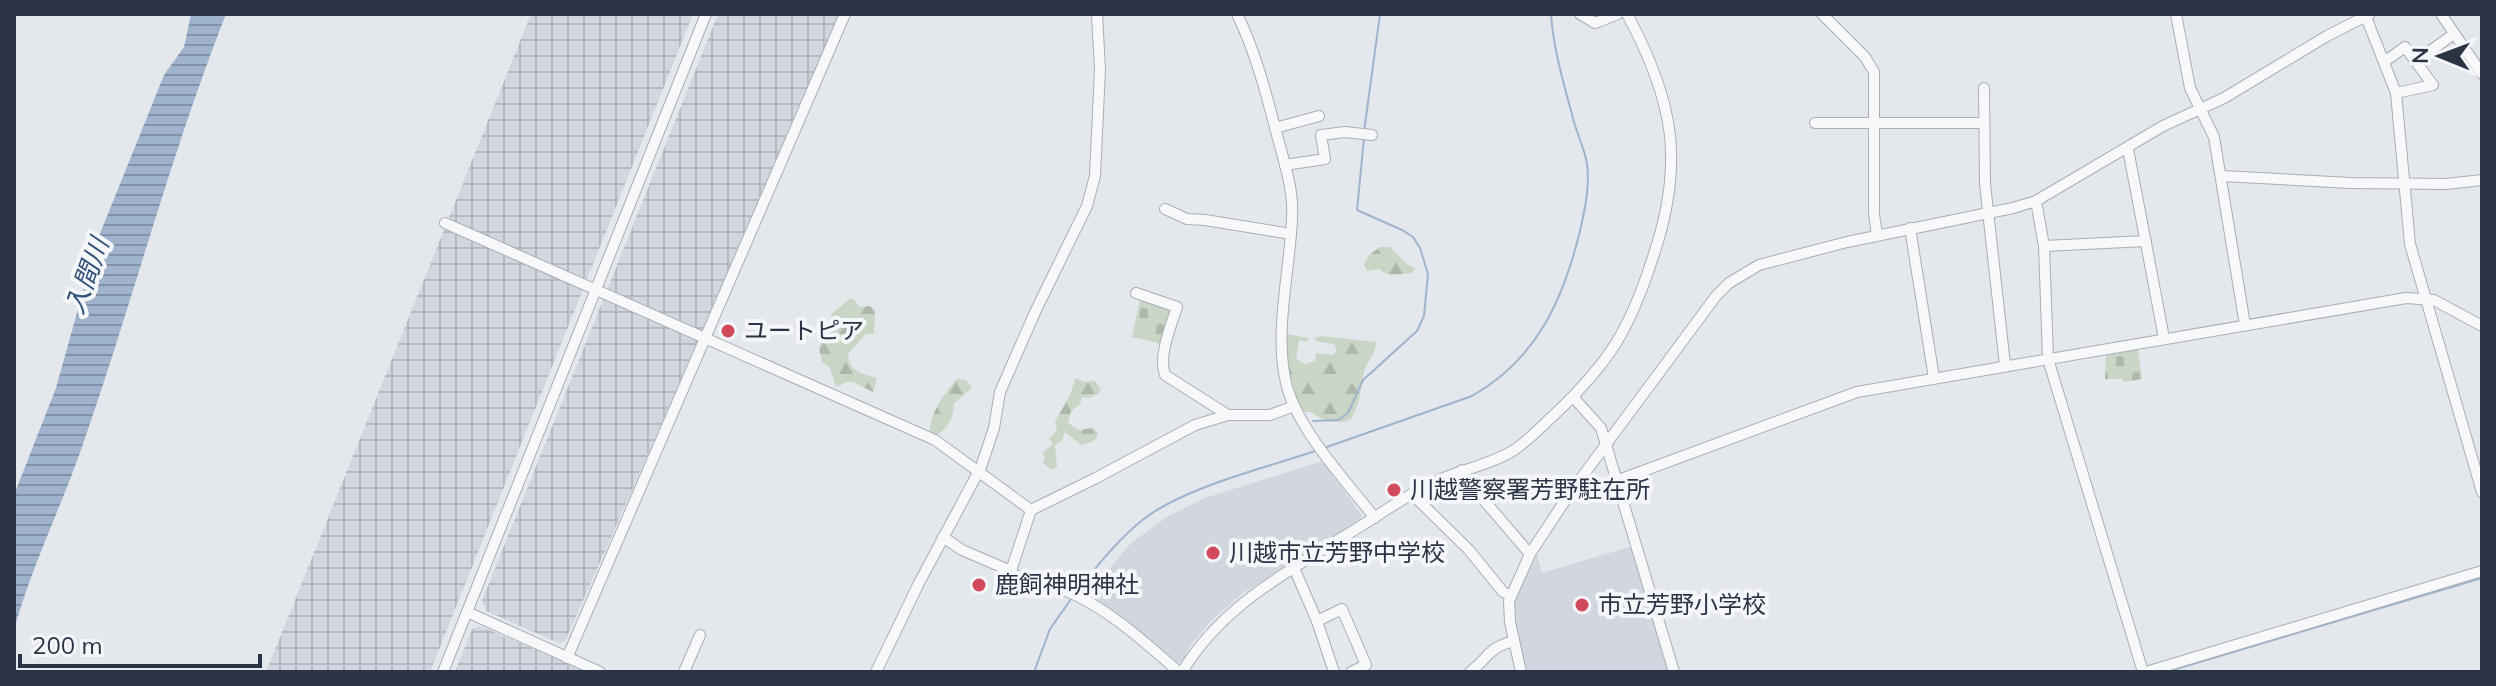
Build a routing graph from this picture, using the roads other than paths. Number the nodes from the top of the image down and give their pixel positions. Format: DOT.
graph roads {
  1 [pos="706,14"];
  2 [pos="845,14"];
  3 [pos="1097,14"];
  4 [pos="1237,14"];
  5 [pos="1580,14"];
  6 [pos="1618,14"];
  7 [pos="1627,14"];
  8 [pos="1822,14"];
  9 [pos="2176,14"];
  10 [pos="2441,14"];
  11 [pos="2364,16"];
  12 [pos="2454,34"];
  13 [pos="2416,61"];
  14 [pos="2384,62"];
  15 [pos="2482,74"];
  16 [pos="1984,88"];
  17 [pos="2396,93"];
  18 [pos="2200,109"];
  19 [pos="1319,116"];
  20 [pos="1873,122"];
  21 [pos="1815,123"];
  22 [pos="1983,123"];
  23 [pos="1275,128"];
  24 [pos="1372,135"];
  25 [pos="2128,149"];
  26 [pos="1285,165"];
  27 [pos="2222,176"];
  28 [pos="2482,180"];
  29 [pos="2403,184"];
  30 [pos="2036,201"];
  31 [pos="1165,209"];
  32 [pos="1989,213"];
  33 [pos="445,223"];
  34 [pos="1910,228"];
  35 [pos="1291,234"];
  36 [pos="1877,235"];
  37 [pos="2146,241"];
  38 [pos="2044,246"];
  39 [pos="595,290"];
  40 [pos="1136,293"];
  41 [pos="2424,298"];
  42 [pos="2245,325"];
  43 [pos="2482,326"];
  44 [pos="704,338"];
  45 [pos="2164,338"];
  46 [pos="2048,359"];
  47 [pos="2005,365"];
  48 [pos="1934,378"];
  49 [pos="1573,397"];
  50 [pos="1294,406"];
  51 [pos="1228,415"];
  52 [pos="1606,445"];
  53 [pos="1462,470"];
  54 [pos="978,472"];
  55 [pos="1618,481"];
  56 [pos="2482,492"];
  57 [pos="1570,493"];
  58 [pos="1412,494"];
  59 [pos="1031,510"];
  60 [pos="1375,518"];
  61 [pos="943,537"];
  62 [pos="1530,554"];
  63 [pos="1294,568"];
  64 [pos="1011,571"];
  65 [pos="2482,571"];
  66 [pos="1510,595"];
  67 [pos="467,612"];
  68 [pos="1317,621"];
  69 [pos="700,635"];
  70 [pos="1514,641"];
  71 [pos="567,658"];
  72 [pos="443,672"];
  73 [pos="600,672"];
  74 [pos="684,672"];
  75 [pos="876,672"];
  76 [pos="1181,672"];
  77 [pos="1334,672"];
  78 [pos="1351,672"];
  79 [pos="1470,672"];
  80 [pos="1521,672"];
  81 [pos="1674,672"];
  82 [pos="2144,672"];
  1 -- 39 [label="street"];
  2 -- 44 [label="street"];
  3 -- 54 [label="street"];
  4 -- 23 [label="street"];
  5 -- 6 [label="street"];
  7 -- 49 [label="street"];
  8 -- 20 [label="street"];
  9 -- 18 [label="street"];
  10 -- 12 [label="street"];
  11 -- 14 [label="street"];
  11 -- 18 [label="street"];
  12 -- 13 [label="street"];
  12 -- 15 [label="street"];
  13 -- 14 [label="street"];
  13 -- 17 [label="street"];
  14 -- 17 [label="street"];
  16 -- 22 [label="street"];
  17 -- 29 [label="street"];
  18 -- 25 [label="street"];
  18 -- 27 [label="street"];
  19 -- 23 [label="street"];
  20 -- 21 [label="street"];
  20 -- 22 [label="street"];
  20 -- 36 [label="street"];
  22 -- 32 [label="street"];
  23 -- 26 [label="street"];
  24 -- 26 [label="street"];
  25 -- 30 [label="street"];
  25 -- 37 [label="street"];
  26 -- 35 [label="street"];
  27 -- 29 [label="street"];
  27 -- 42 [label="street"];
  28 -- 29 [label="street"];
  29 -- 41 [label="street"];
  30 -- 32 [label="street"];
  30 -- 38 [label="street"];
  31 -- 35 [label="street"];
  32 -- 34 [label="street"];
  32 -- 47 [label="street"];
  33 -- 39 [label="street"];
  34 -- 36 [label="street"];
  34 -- 48 [label="street"];
  35 -- 50 [label="street"];
  36 -- 52 [label="street"];
  37 -- 38 [label="street"];
  37 -- 45 [label="street"];
  38 -- 46 [label="street"];
  39 -- 44 [label="street"];
  39 -- 67 [label="street"];
  40 -- 51 [label="street"];
  41 -- 42 [label="street"];
  41 -- 43 [label="street"];
  41 -- 56 [label="street"];
  42 -- 45 [label="street"];
  44 -- 54 [label="street"];
  44 -- 71 [label="street"];
  45 -- 46 [label="street"];
  46 -- 47 [label="street"];
  46 -- 82 [label="street"];
  47 -- 48 [label="street"];
  48 -- 55 [label="street"];
  49 -- 52 [label="street"];
  49 -- 53 [label="street"];
  50 -- 51 [label="street"];
  50 -- 60 [label="street"];
  51 -- 59 [label="street"];
  52 -- 55 [label="street"];
  52 -- 57 [label="street"];
  53 -- 58 [label="street"];
  53 -- 62 [label="street"];
  54 -- 59 [label="street"];
  54 -- 61 [label="street"];
  55 -- 57 [label="street"];
  55 -- 81 [label="street"];
  57 -- 62 [label="street"];
  58 -- 60 [label="street"];
  58 -- 66 [label="street"];
  59 -- 64 [label="street"];
  60 -- 63 [label="street"];
  61 -- 64 [label="street"];
  61 -- 75 [label="street"];
  62 -- 66 [label="street"];
  63 -- 68 [label="street"];
  63 -- 76 [label="street"];
  64 -- 76 [label="street"];
  65 -- 82 [label="street"];
  66 -- 70 [label="street"];
  67 -- 71 [label="street"];
  67 -- 72 [label="street"];
  68 -- 77 [label="street"];
  68 -- 78 [label="street"];
  69 -- 74 [label="street"];
  70 -- 79 [label="street"];
  70 -- 80 [label="street"];
  71 -- 73 [label="street"];
}
